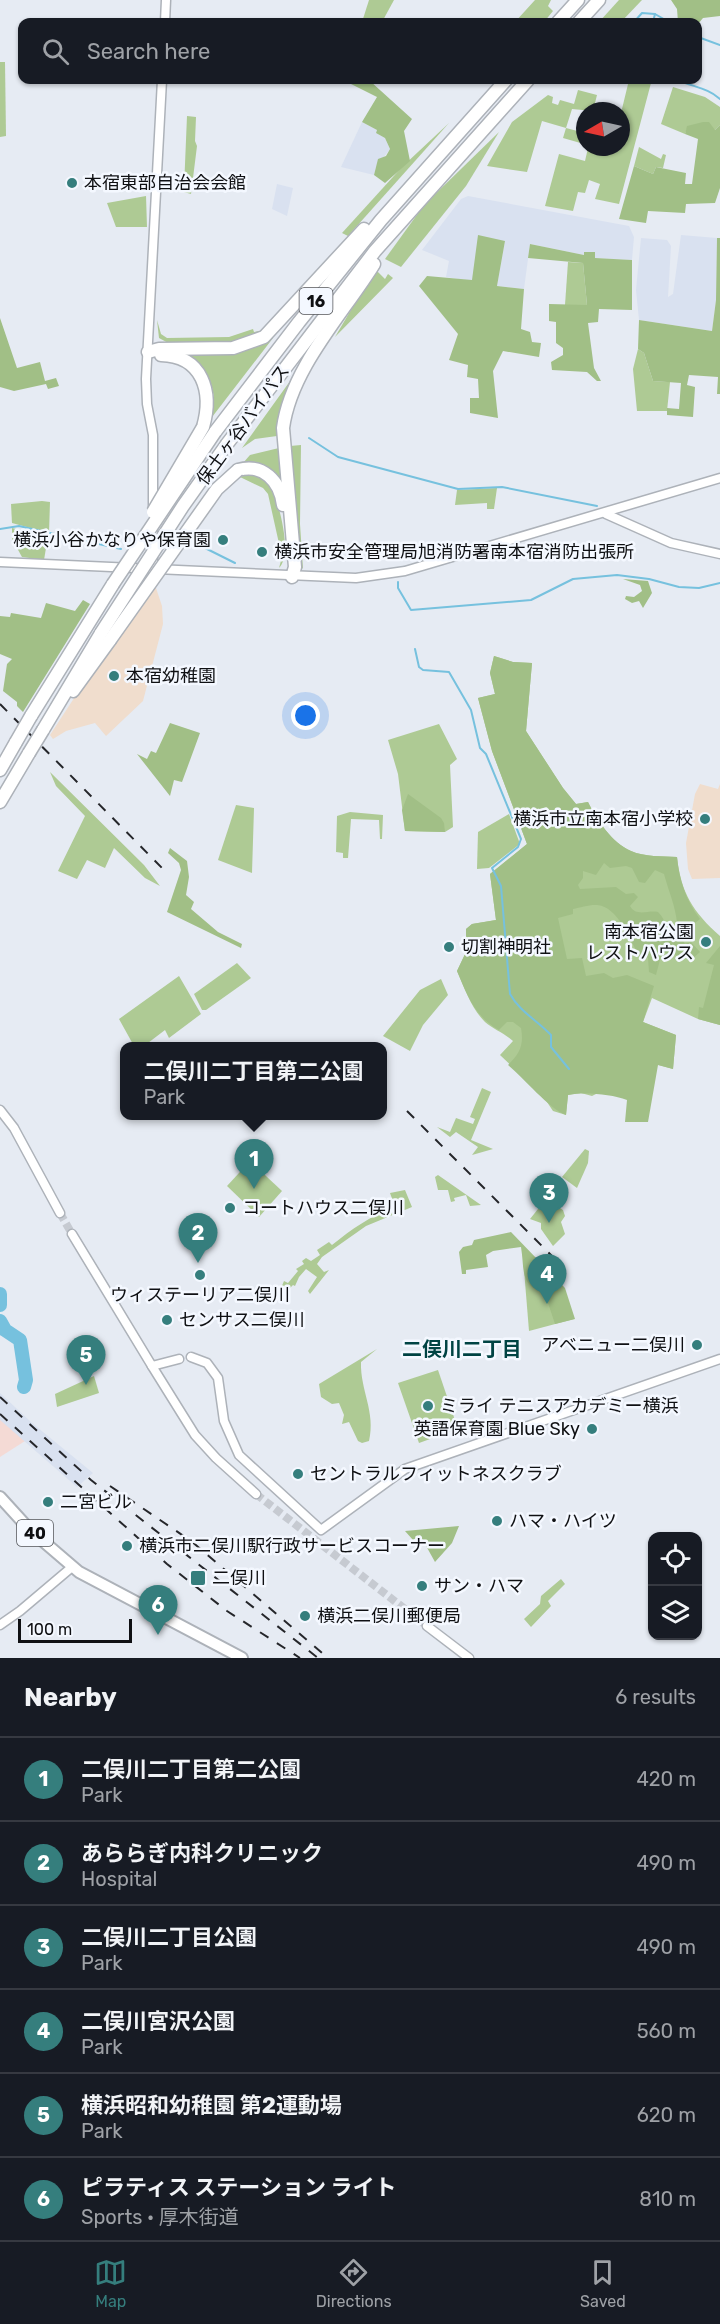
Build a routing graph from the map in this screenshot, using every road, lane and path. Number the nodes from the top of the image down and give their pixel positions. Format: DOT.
graph roads {
  1 [pos="166,0"];
  2 [pos="578,0"];
  3 [pos="599,0"];
  4 [pos="165,18"];
  5 [pos="562,18"];
  6 [pos="583,18"];
  7 [pos="162,84"];
  8 [pos="502,84"];
  9 [pos="524,84"];
  10 [pos="422,174"];
  11 [pos="400,222"];
  12 [pos="148,352"];
  13 [pos="720,478"];
  14 [pos="606,514"];
  15 [pos="720,554"];
  16 [pos="0,562"];
  17 [pos="153,570"];
  18 [pos="292,577"];
  19 [pos="113,584"];
  20 [pos="105,637"];
  21 [pos="0,770"];
  22 [pos="0,802"];
  23 [pos="0,1110"];
  24 [pos="60,1213"];
  25 [pos="72,1234"];
  26 [pos="191,1357"];
  27 [pos="178,1359"];
  28 [pos="720,1359"];
  29 [pos="152,1366"];
  30 [pos="256,1494"];
  31 [pos="0,1497"];
  32 [pos="72,1567"];
  33 [pos="0,1624"];
  34 [pos="427,1626"];
  35 [pos="242,1658"];
  36 [pos="469,1658"];
  1 -- 4 [label="street"];
  2 -- 5 [label="highway"];
  3 -- 6 [label="highway"];
  7 -- 12 [label="street"];
  8 -- 10 [label="highway, 保土ヶ谷バイパス / 16"];
  9 -- 11 [label="highway, 保土ヶ谷バイパス / 16"];
  10 -- 12 [label="highway"];
  10 -- 19 [label="highway, 保土ヶ谷バイパス / 16, bridge"];
  11 -- 18 [label="highway"];
  11 -- 20 [label="highway, 保土ヶ谷バイパス / 16, bridge"];
  12 -- 17 [label="street"];
  12 -- 19 [label="highway, bridge"];
  13 -- 14 [label="street"];
  14 -- 15 [label="street"];
  14 -- 18 [label="street"];
  16 -- 17 [label="street"];
  17 -- 18 [label="street"];
  18 -- 20 [label="highway, bridge"];
  19 -- 21 [label="highway, 保土ヶ谷バイパス / 16, bridge"];
  20 -- 22 [label="highway, 保土ヶ谷バイパス / 16, bridge"];
  23 -- 24 [label="street"];
  25 -- 29 [label="street"];
  26 -- 28 [label="street"];
  27 -- 29 [label="street"];
  29 -- 30 [label="street"];
  31 -- 32 [label="main road, 40"];
  32 -- 33 [label="street"];
  32 -- 35 [label="main road, 40"];
  34 -- 36 [label="street"];
}
